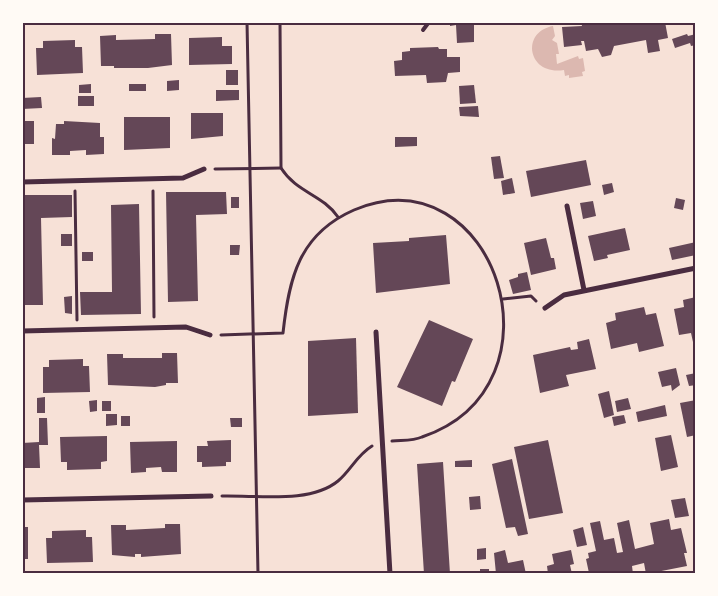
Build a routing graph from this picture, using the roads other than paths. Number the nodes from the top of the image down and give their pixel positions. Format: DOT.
graph roads {
  1 [pos="429,22"];
  2 [pos="423,30"];
  3 [pos="204,169"];
  4 [pos="22,182"];
  5 [pos="567,206"];
  6 [pos="696,268"];
  7 [pos="584,290"];
  8 [pos="545,308"];
  9 [pos="22,331"];
  10 [pos="376,332"];
  11 [pos="210,335"];
  12 [pos="211,496"];
  13 [pos="22,500"];
  14 [pos="390,574"];
  1 -- 2 [label="lane"];
  3 -- 4 [label="street"];
  5 -- 7 [label="street"];
  6 -- 7 [label="street"];
  7 -- 8 [label="street"];
  9 -- 11 [label="street"];
  10 -- 14 [label="street"];
  12 -- 13 [label="street"];
}
